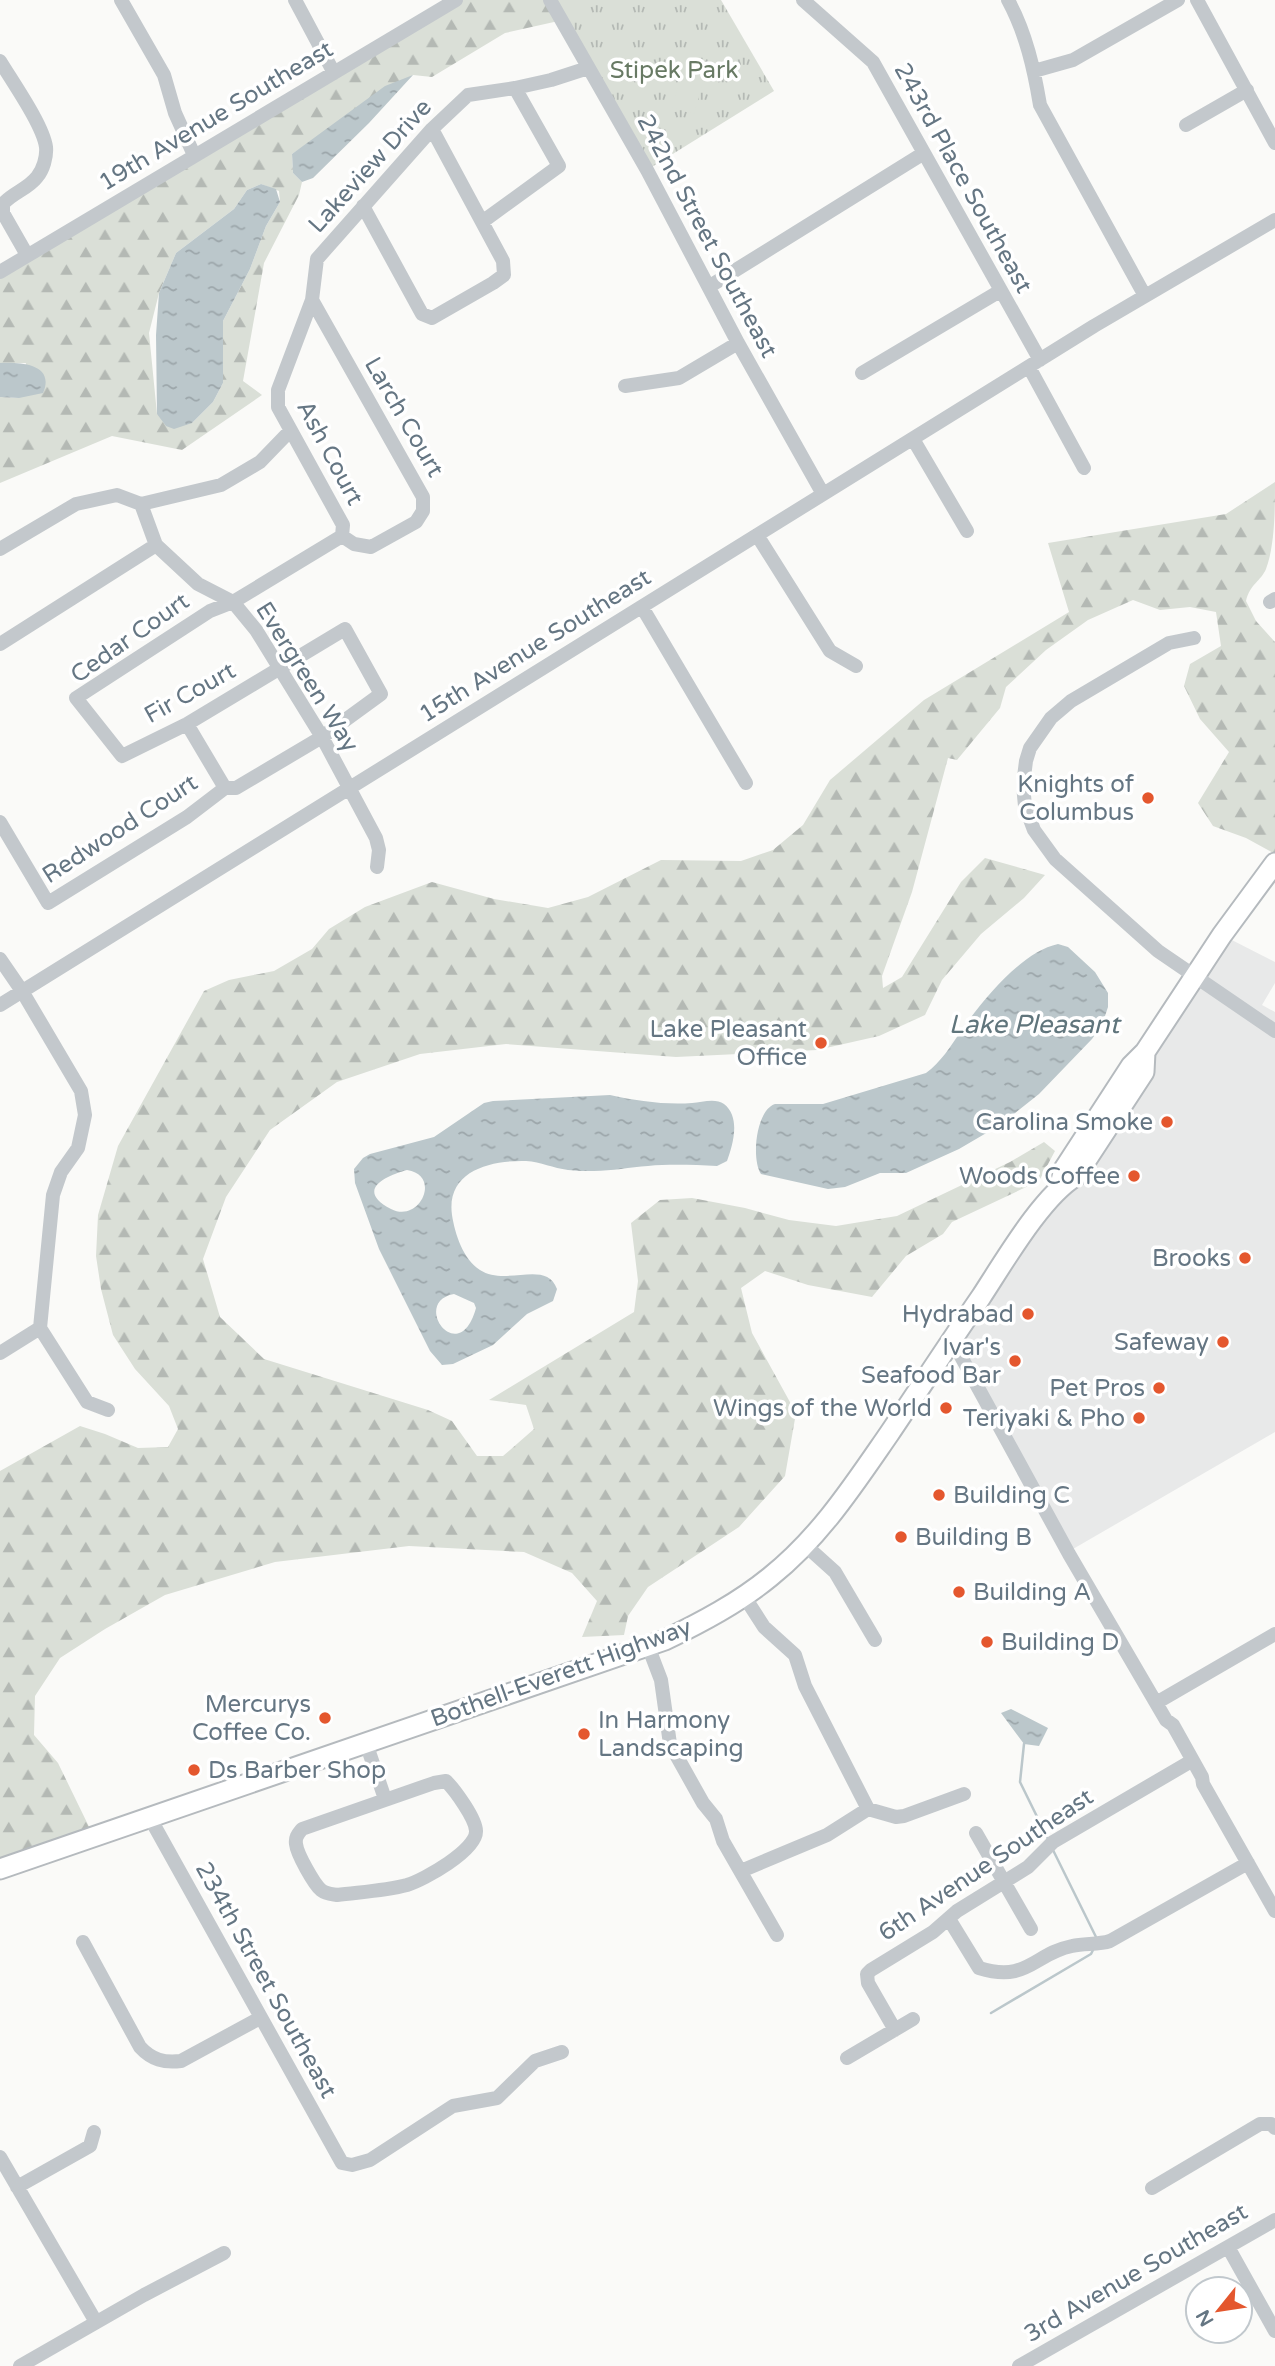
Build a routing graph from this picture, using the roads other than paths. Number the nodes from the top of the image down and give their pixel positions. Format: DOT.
graph roads {
  1 [pos="121,0"];
  2 [pos="295,0"];
  3 [pos="456,0"];
  4 [pos="550,0"];
  5 [pos="803,0"];
  6 [pos="1008,0"];
  7 [pos="1178,0"];
  8 [pos="1198,0"];
  9 [pos="0,61"];
  10 [pos="588,68"];
  11 [pos="1034,71"];
  12 [pos="334,73"];
  13 [pos="515,88"];
  14 [pos="1247,90"];
  15 [pos="1186,125"];
  16 [pos="432,129"];
  17 [pos="1275,143"];
  18 [pos="924,153"];
  19 [pos="194,155"];
  20 [pos="363,206"];
  21 [pos="1275,220"];
  22 [pos="482,222"];
  23 [pos="27,255"];
  24 [pos="0,272"];
  25 [pos="710,286"];
  26 [pos="1000,290"];
  27 [pos="1145,296"];
  28 [pos="312,300"];
  29 [pos="738,343"];
  30 [pos="1034,363"];
  31 [pos="862,373"];
  32 [pos="625,386"];
  33 [pos="278,390"];
  34 [pos="290,431"];
  35 [pos="913,439"];
  36 [pos="1084,468"];
  37 [pos="823,495"];
  38 [pos="141,504"];
  39 [pos="967,531"];
  40 [pos="757,535"];
  41 [pos="342,536"];
  42 [pos="156,545"];
  43 [pos="0,550"];
  44 [pos="233,602"];
  45 [pos="642,607"];
  46 [pos="1194,638"];
  47 [pos="0,643"];
  48 [pos="856,666"];
  49 [pos="280,668"];
  50 [pos="187,724"];
  51 [pos="322,737"];
  52 [pos="122,756"];
  53 [pos="746,783"];
  54 [pos="225,788"];
  55 [pos="349,789"];
  56 [pos="0,822"];
  57 [pos="1275,863"];
  58 [pos="377,867"];
  59 [pos="0,959"];
  60 [pos="1194,977"];
  61 [pos="22,991"];
  62 [pos="0,1005"];
  63 [pos="1275,1031"];
  64 [pos="40,1328"];
  65 [pos="952,1340"];
  66 [pos="0,1353"];
  67 [pos="108,1410"];
  68 [pos="806,1545"];
  69 [pos="744,1596"];
  70 [pos="1275,1634"];
  71 [pos="875,1640"];
  72 [pos="648,1646"];
  73 [pos="1156,1703"];
  74 [pos="1167,1721"];
  75 [pos="366,1743"];
  76 [pos="1188,1763"];
  77 [pos="1203,1784"];
  78 [pos="964,1794"];
  79 [pos="385,1799"];
  80 [pos="868,1809"];
  81 [pos="150,1818"];
  82 [pos="976,1833"];
  83 [pos="1248,1863"];
  84 [pos="0,1869"];
  85 [pos="741,1871"];
  86 [pos="1004,1882"];
  87 [pos="1275,1911"];
  88 [pos="949,1919"];
  89 [pos="1031,1929"];
  90 [pos="777,1935"];
  91 [pos="83,1942"];
  92 [pos="260,2018"];
  93 [pos="913,2019"];
  94 [pos="895,2030"];
  95 [pos="562,2052"];
  96 [pos="848,2057"];
  97 [pos="1275,2128"];
  98 [pos="94,2132"];
  99 [pos="0,2157"];
  100 [pos="17,2187"];
  101 [pos="1152,2188"];
  102 [pos="1275,2220"];
  103 [pos="1228,2247"];
  104 [pos="224,2253"];
  105 [pos="96,2322"];
  106 [pos="1275,2331"];
  107 [pos="20,2366"];
  108 [pos="1019,2366"];
  1 -- 19 [label="street"];
  2 -- 12 [label="street"];
  3 -- 12 [label="street, 19th Avenue Southeast"];
  4 -- 10 [label="street, 242nd Street Southeast"];
  5 -- 18 [label="street, 243rd Place Southeast"];
  6 -- 11 [label="street"];
  7 -- 11 [label="street"];
  8 -- 14 [label="street"];
  9 -- 23 [label="street"];
  10 -- 13 [label="street, Lakeview Drive"];
  10 -- 25 [label="street, 242nd Street Southeast"];
  11 -- 27 [label="street"];
  12 -- 19 [label="street, 19th Avenue Southeast"];
  13 -- 16 [label="street, Lakeview Drive"];
  13 -- 22 [label="street"];
  14 -- 15 [label="street"];
  14 -- 17 [label="street"];
  16 -- 20 [label="street, Lakeview Drive"];
  16 -- 22 [label="street"];
  18 -- 25 [label="street"];
  18 -- 26 [label="street, 243rd Place Southeast"];
  19 -- 23 [label="street, 19th Avenue Southeast"];
  20 -- 22 [label="street"];
  20 -- 28 [label="street, Lakeview Drive"];
  21 -- 27 [label="street, 15th Avenue Southeast"];
  23 -- 24 [label="street, 19th Avenue Southeast"];
  25 -- 29 [label="street, 242nd Street Southeast"];
  26 -- 30 [label="street, 243rd Place Southeast"];
  26 -- 31 [label="street"];
  27 -- 30 [label="street, 15th Avenue Southeast"];
  28 -- 33 [label="street, Lakeview Drive"];
  28 -- 41 [label="street, Larch Court"];
  29 -- 32 [label="street"];
  29 -- 37 [label="street, 242nd Street Southeast"];
  30 -- 35 [label="street, 15th Avenue Southeast"];
  30 -- 36 [label="street, 243rd Place Southeast"];
  33 -- 34 [label="street, Ash Court"];
  34 -- 38 [label="street"];
  34 -- 41 [label="street, Ash Court"];
  35 -- 37 [label="street, 15th Avenue Southeast"];
  35 -- 39 [label="street"];
  37 -- 40 [label="street, 15th Avenue Southeast"];
  38 -- 42 [label="street, Evergreen Way"];
  38 -- 43 [label="street"];
  40 -- 45 [label="street, 15th Avenue Southeast"];
  40 -- 48 [label="street"];
  41 -- 44 [label="street, Ash Court"];
  42 -- 44 [label="street, Evergreen Way"];
  42 -- 47 [label="street"];
  44 -- 49 [label="street, Evergreen Way"];
  44 -- 52 [label="street, Cedar Court"];
  45 -- 53 [label="street"];
  45 -- 55 [label="street, 15th Avenue Southeast"];
  46 -- 60 [label="street"];
  49 -- 50 [label="street, Fir Court"];
  49 -- 51 [label="street, Evergreen Way"];
  49 -- 51 [label="street, Fir Court"];
  50 -- 52 [label="street, Fir Court"];
  50 -- 54 [label="street"];
  51 -- 54 [label="street"];
  51 -- 55 [label="street, Evergreen Way"];
  54 -- 56 [label="street, Redwood Court"];
  55 -- 58 [label="street, Evergreen Way"];
  55 -- 61 [label="street, 15th Avenue Southeast"];
  57 -- 60 [label="main road, Bothell-Everett Highway"];
  59 -- 61 [label="street"];
  60 -- 63 [label="street"];
  60 -- 65 [label="main road, Bothell-Everett Highway"];
  61 -- 62 [label="street, 15th Avenue Southeast"];
  61 -- 64 [label="street"];
  64 -- 66 [label="street"];
  64 -- 67 [label="street"];
  65 -- 68 [label="main road, Bothell-Everett Highway"];
  65 -- 73 [label="street"];
  68 -- 69 [label="main road, Bothell-Everett Highway"];
  68 -- 71 [label="street"];
  69 -- 72 [label="main road, Bothell-Everett Highway"];
  69 -- 80 [label="street"];
  70 -- 73 [label="street"];
  72 -- 75 [label="main road, Bothell-Everett Highway"];
  72 -- 85 [label="street"];
  73 -- 74 [label="street"];
  74 -- 76 [label="street"];
  74 -- 77 [label="street"];
  75 -- 79 [label="street"];
  75 -- 81 [label="main road, Bothell-Everett Highway"];
  76 -- 77 [label="street"];
  76 -- 86 [label="street, 6th Avenue Southeast"];
  77 -- 83 [label="street"];
  78 -- 80 [label="street"];
  79 -- 79 [label="street"];
  80 -- 85 [label="street"];
  81 -- 84 [label="main road, Bothell-Everett Highway"];
  81 -- 92 [label="street, 234th Street Southeast"];
  82 -- 86 [label="street"];
  83 -- 87 [label="street"];
  83 -- 88 [label="street"];
  85 -- 90 [label="street"];
  86 -- 88 [label="street, 6th Avenue Southeast"];
  86 -- 89 [label="street"];
  88 -- 94 [label="street, 6th Avenue Southeast"];
  91 -- 92 [label="street"];
  92 -- 95 [label="street, 234th Street Southeast"];
  93 -- 94 [label="street"];
  94 -- 96 [label="street"];
  97 -- 101 [label="street"];
  98 -- 100 [label="street"];
  99 -- 100 [label="street"];
  100 -- 105 [label="street"];
  102 -- 103 [label="street, 3rd Avenue Southeast"];
  103 -- 106 [label="street"];
  103 -- 108 [label="street, 3rd Avenue Southeast"];
  104 -- 105 [label="street"];
  105 -- 107 [label="street"];
}
